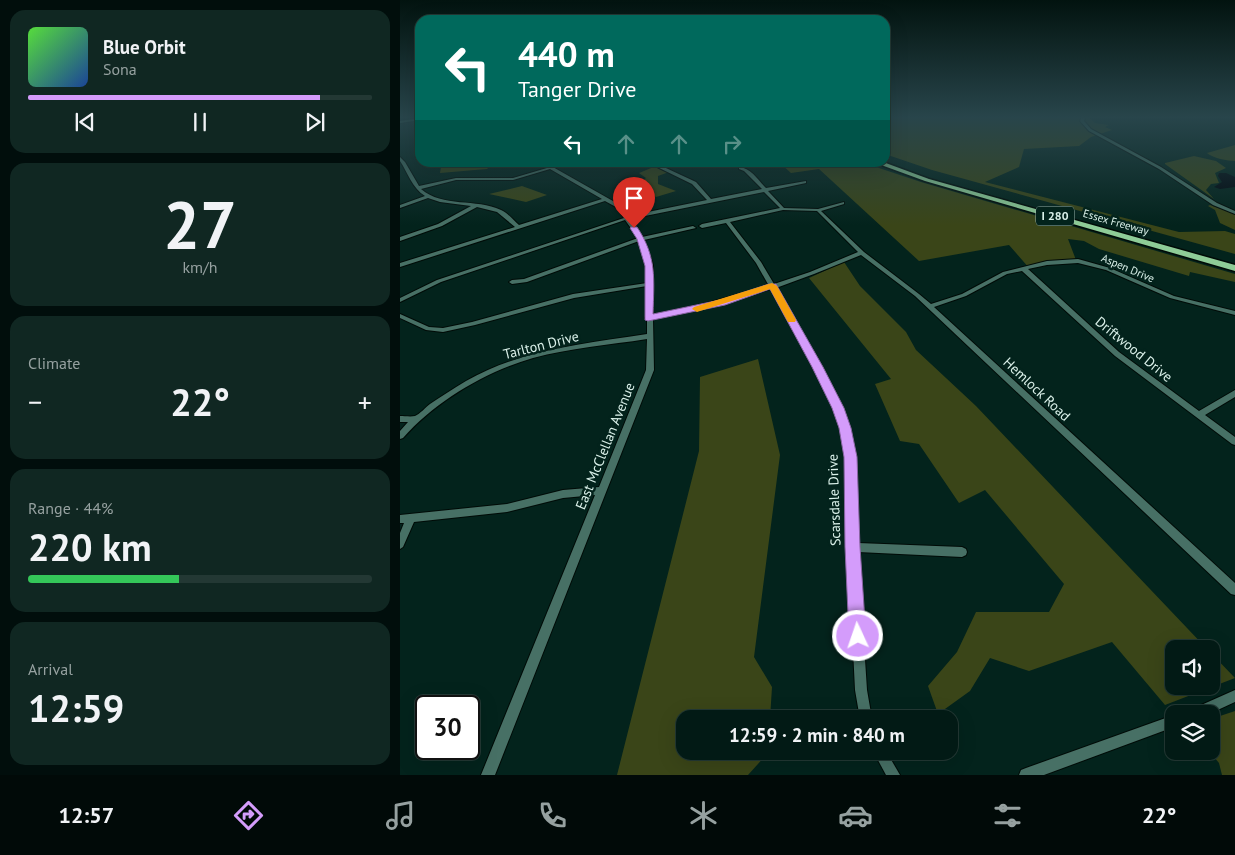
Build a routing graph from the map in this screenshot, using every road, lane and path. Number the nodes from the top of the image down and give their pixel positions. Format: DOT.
graph roads {
  1 [pos="1131,152"];
  2 [pos="400,158"];
  3 [pos="890,161"];
  4 [pos="402,166"];
  5 [pos="660,167"];
  6 [pos="890,167"];
  7 [pos="550,168"];
  8 [pos="740,168"];
  9 [pos="804,182"];
  10 [pos="418,188"];
  11 [pos="766,190"];
  12 [pos="428,196"];
  13 [pos="606,199"];
  14 [pos="710,201"];
  15 [pos="842,203"];
  16 [pos="475,206"];
  17 [pos="400,207"];
  18 [pos="783,209"];
  19 [pos="818,210"];
  20 [pos="1235,213"];
  21 [pos="627,218"];
  22 [pos="727,221"];
  23 [pos="517,226"];
  24 [pos="702,226"];
  25 [pos="693,228"];
  26 [pos="400,239"];
  27 [pos="641,239"];
  28 [pos="862,254"];
  29 [pos="1235,260"];
  30 [pos="400,265"];
  31 [pos="1023,268"];
  32 [pos="1235,268"];
  33 [pos="512,282"];
  34 [pos="650,284"];
  35 [pos="772,286"];
  36 [pos="400,300"];
  37 [pos="930,306"];
  38 [pos="1235,313"];
  39 [pos="400,316"];
  40 [pos="648,318"];
  41 [pos="410,321"];
  42 [pos="400,326"];
  43 [pos="650,336"];
  44 [pos="1235,393"];
  45 [pos="1199,415"];
  46 [pos="400,419"];
  47 [pos="417,419"];
  48 [pos="400,436"];
  49 [pos="1235,442"];
  50 [pos="602,492"];
  51 [pos="411,518"];
  52 [pos="400,519"];
  53 [pos="400,544"];
  54 [pos="853,547"];
  55 [pos="962,552"];
  56 [pos="1235,590"];
  57 [pos="1235,696"];
  58 [pos="1214,705"];
  59 [pos="864,710"];
  60 [pos="1165,724"];
  61 [pos="884,760"];
  62 [pos="488,775"];
  63 [pos="893,775"];
  64 [pos="1026,775"];
  1 -- 20 [label="street"];
  2 -- 4 [label="street"];
  3 -- 29 [label="highway, Essex Freeway / I 280"];
  4 -- 10 [label="street"];
  5 -- 14 [label="street"];
  6 -- 32 [label="highway, Essex Freeway / I 280"];
  7 -- 10 [label="street"];
  7 -- 13 [label="street, East McClellan Avenue"];
  8 -- 11 [label="street"];
  9 -- 11 [label="street"];
  10 -- 12 [label="street"];
  11 -- 14 [label="street"];
  11 -- 18 [label="street"];
  12 -- 16 [label="street"];
  12 -- 17 [label="street"];
  13 -- 21 [label="street, East McClellan Avenue"];
  13 -- 23 [label="street"];
  14 -- 21 [label="street"];
  15 -- 19 [label="street"];
  16 -- 23 [label="street"];
  16 -- 26 [label="street"];
  18 -- 19 [label="street"];
  18 -- 22 [label="street"];
  19 -- 28 [label="street, Hemlock Road"];
  21 -- 27 [label="street, East McClellan Avenue"];
  21 -- 36 [label="street"];
  22 -- 24 [label="street"];
  22 -- 35 [label="street, Scarsdale Drive"];
  23 -- 30 [label="street"];
  25 -- 27 [label="street"];
  27 -- 33 [label="street"];
  27 -- 34 [label="street, East McClellan Avenue"];
  28 -- 35 [label="street"];
  28 -- 37 [label="street, Hemlock Road"];
  31 -- 37 [label="street, Aspen Drive"];
  31 -- 38 [label="street, Aspen Drive"];
  31 -- 45 [label="street, Driftwood Drive"];
  34 -- 40 [label="street, East McClellan Avenue"];
  34 -- 41 [label="street"];
  35 -- 40 [label="street"];
  35 -- 54 [label="street, Scarsdale Drive"];
  37 -- 56 [label="street, Hemlock Road"];
  39 -- 41 [label="street"];
  40 -- 43 [label="street, East McClellan Avenue"];
  41 -- 42 [label="street"];
  43 -- 47 [label="street, Tarlton Drive"];
  43 -- 50 [label="street, East McClellan Avenue"];
  44 -- 45 [label="street"];
  45 -- 49 [label="street, Driftwood Drive"];
  46 -- 47 [label="street"];
  47 -- 48 [label="street, Tarlton Drive"];
  50 -- 51 [label="street"];
  50 -- 62 [label="street, East McClellan Avenue"];
  51 -- 52 [label="street"];
  51 -- 53 [label="street"];
  54 -- 55 [label="street"];
  54 -- 59 [label="street, Scarsdale Drive"];
  57 -- 58 [label="street"];
  60 -- 64 [label="street"];
  61 -- 63 [label="street"];
}
